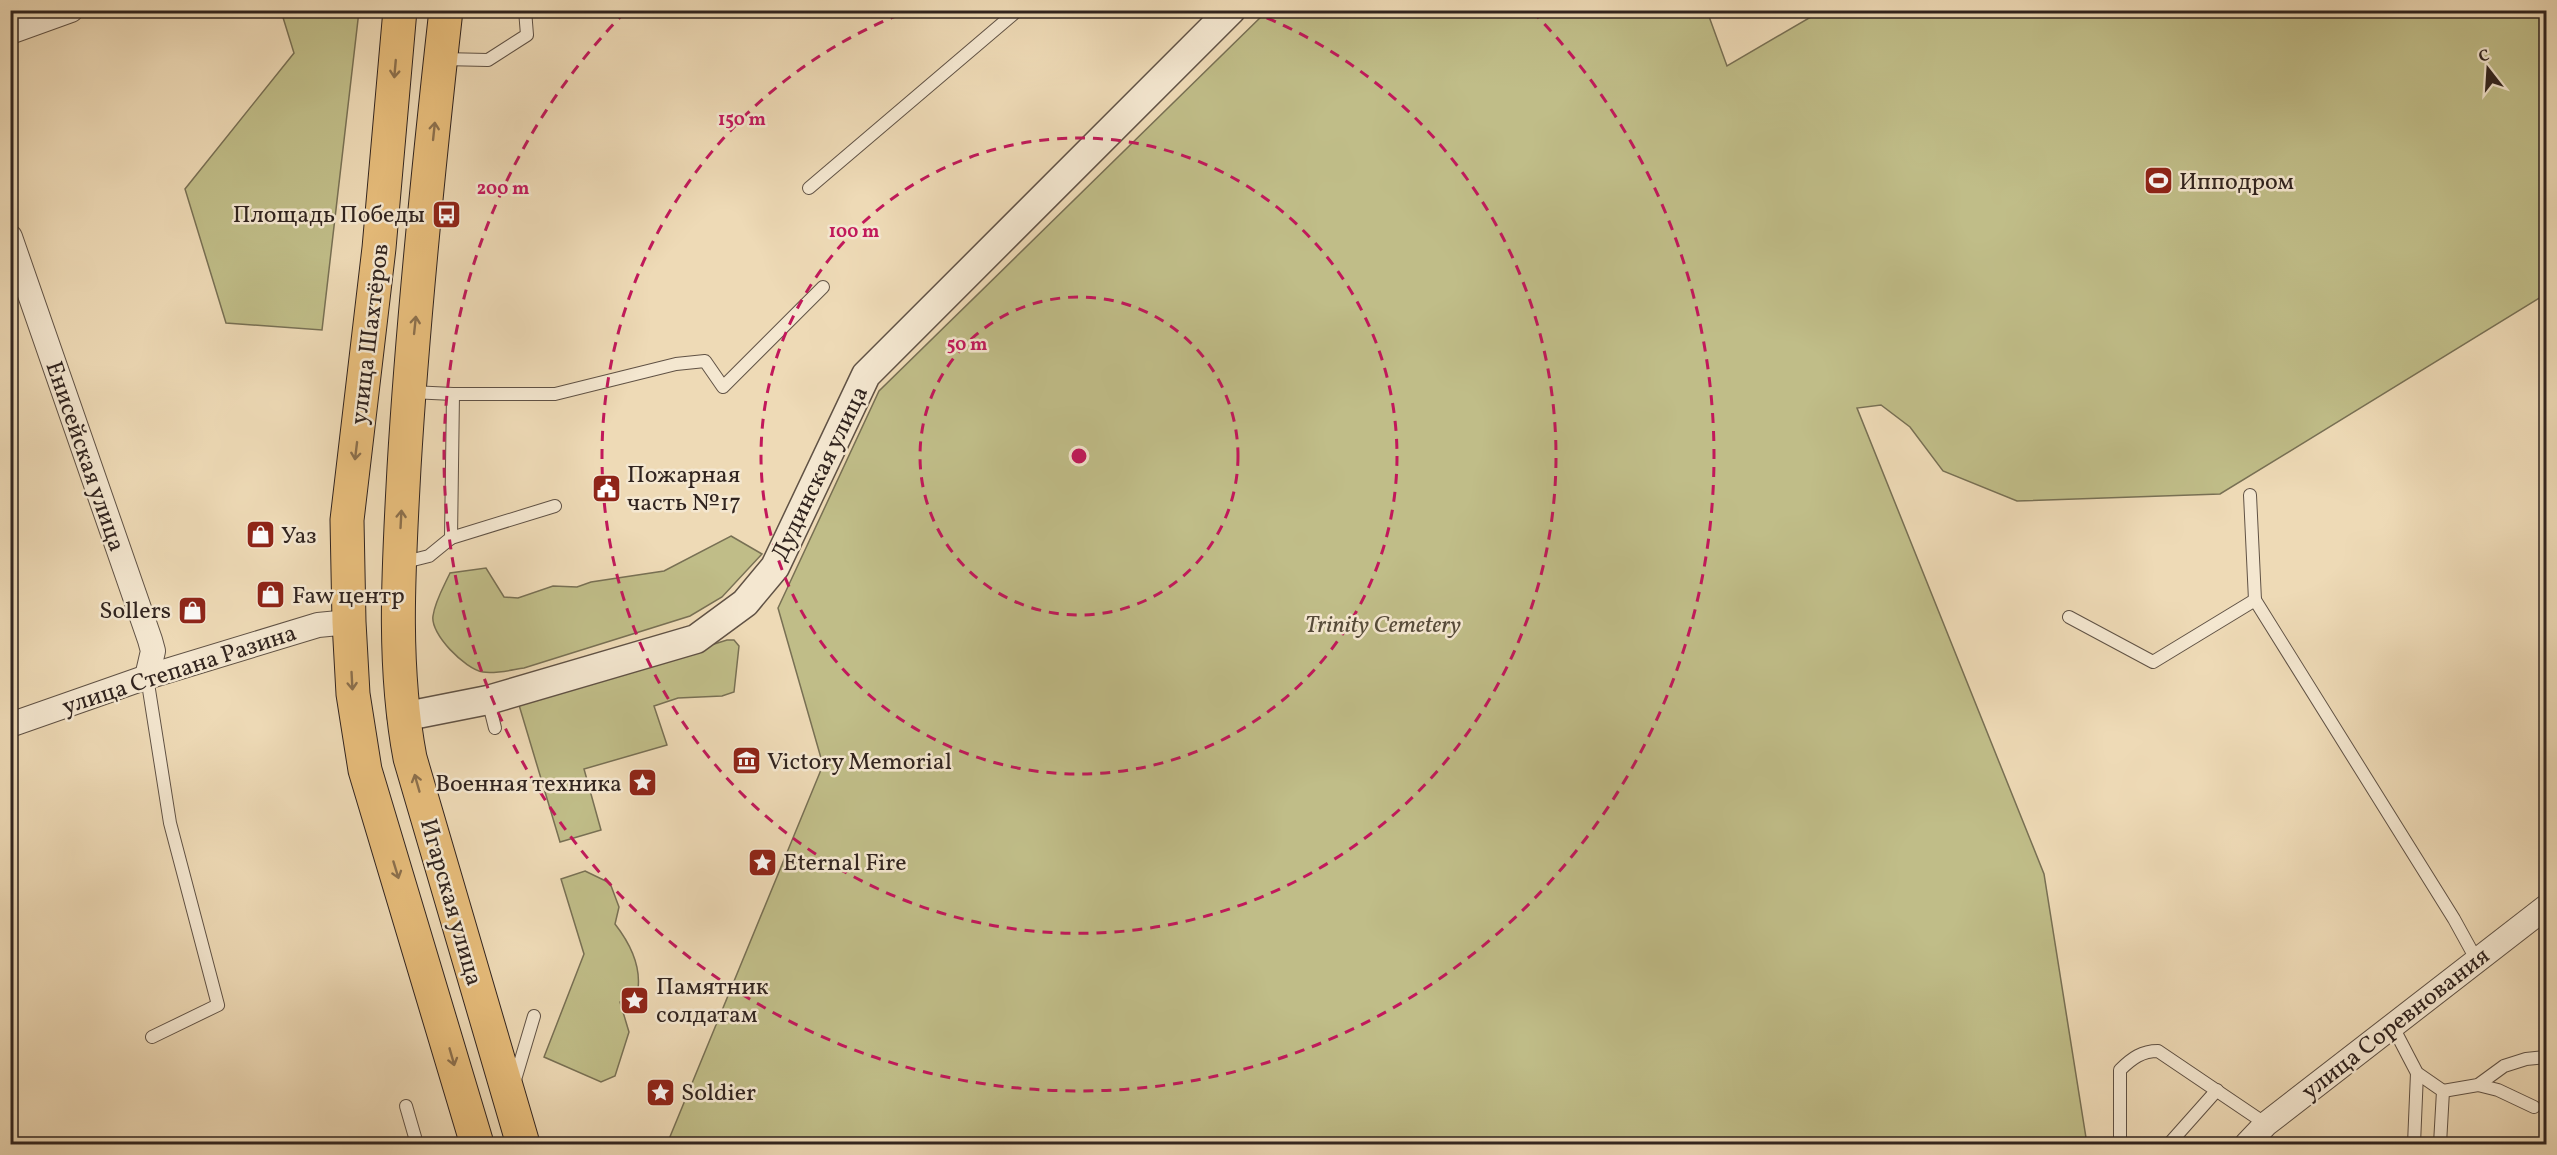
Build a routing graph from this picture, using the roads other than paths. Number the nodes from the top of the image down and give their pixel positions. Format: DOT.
graph roads {
  1 [pos="71,10"];
  2 [pos="400,10"];
  3 [pos="446,10"];
  4 [pos="525,10"];
  5 [pos="1017,10"];
  6 [pos="1231,10"];
  7 [pos="10,32"];
  8 [pos="441,59"];
  9 [pos="809,188"];
  10 [pos="10,237"];
  11 [pos="823,287"];
  12 [pos="408,392"];
  13 [pos="453,394"];
  14 [pos="2250,495"];
  15 [pos="555,506"];
  16 [pos="451,538"];
  17 [pos="400,563"];
  18 [pos="2255,600"];
  19 [pos="2069,617"];
  20 [pos="398,620"];
  21 [pos="349,622"];
  22 [pos="147,677"];
  23 [pos="488,699"];
  24 [pos="402,717"];
  25 [pos="10,725"];
  26 [pos="495,728"];
  27 [pos="2547,907"];
  28 [pos="2476,959"];
  29 [pos="534,1016"];
  30 [pos="2394,1027"];
  31 [pos="152,1037"];
  32 [pos="2547,1057"];
  33 [pos="2417,1073"];
  34 [pos="2478,1085"];
  35 [pos="2217,1090"];
  36 [pos="2443,1091"];
  37 [pos="509,1101"];
  38 [pos="406,1106"];
  39 [pos="2534,1107"];
  40 [pos="2266,1124"];
  41 [pos="417,1144"];
  42 [pos="477,1144"];
  43 [pos="523,1144"];
  44 [pos="2120,1144"];
  45 [pos="2169,1144"];
  46 [pos="2247,1144"];
  47 [pos="2414,1144"];
  48 [pos="2440,1144"];
  1 -- 7 [label="street"];
  2 -- 21 [label="main road, улица Шахтёров, one-way"];
  3 -- 8 [label="main road, улица Шахтёров"];
  4 -- 8 [label="lane"];
  5 -- 9 [label="lane"];
  6 -- 23 [label="street, Дудинская улица"];
  12 -- 8 [label="main road, улица Шахтёров, one-way"];
  10 -- 22 [label="street, Енисейская улица"];
  11 -- 13 [label="lane"];
  12 -- 13 [label="lane"];
  17 -- 12 [label="main road, улица Шахтёров, one-way"];
  13 -- 16 [label="lane"];
  14 -- 18 [label="lane"];
  15 -- 16 [label="lane"];
  16 -- 17 [label="lane"];
  17 -- 20 [label="main road, улица Шахтёров"];
  18 -- 19 [label="lane"];
  18 -- 28 [label="lane"];
  20 -- 24 [label="main road, Игарская улица"];
  21 -- 22 [label="street, улица Степана Разина"];
  21 -- 42 [label="main road, Игарская улица, one-way"];
  22 -- 25 [label="street, улица Степана Разина"];
  22 -- 31 [label="lane"];
  23 -- 24 [label="street, Дудинская улица"];
  23 -- 26 [label="lane"];
  37 -- 24 [label="main road, Игарская улица, one-way"];
  27 -- 28 [label="street, улица Соревнования"];
  28 -- 30 [label="street, улица Соревнования"];
  29 -- 37 [label="lane"];
  30 -- 33 [label="lane"];
  30 -- 40 [label="street, улица Соревнования"];
  32 -- 34 [label="lane"];
  33 -- 36 [label="lane"];
  33 -- 47 [label="lane"];
  34 -- 36 [label="lane"];
  34 -- 39 [label="lane"];
  35 -- 40 [label="lane"];
  35 -- 44 [label="lane"];
  35 -- 45 [label="lane"];
  36 -- 48 [label="lane"];
  37 -- 43 [label="main road, Игарская улица"];
  38 -- 41 [label="lane"];
  40 -- 46 [label="street, улица Соревнования"];
}
